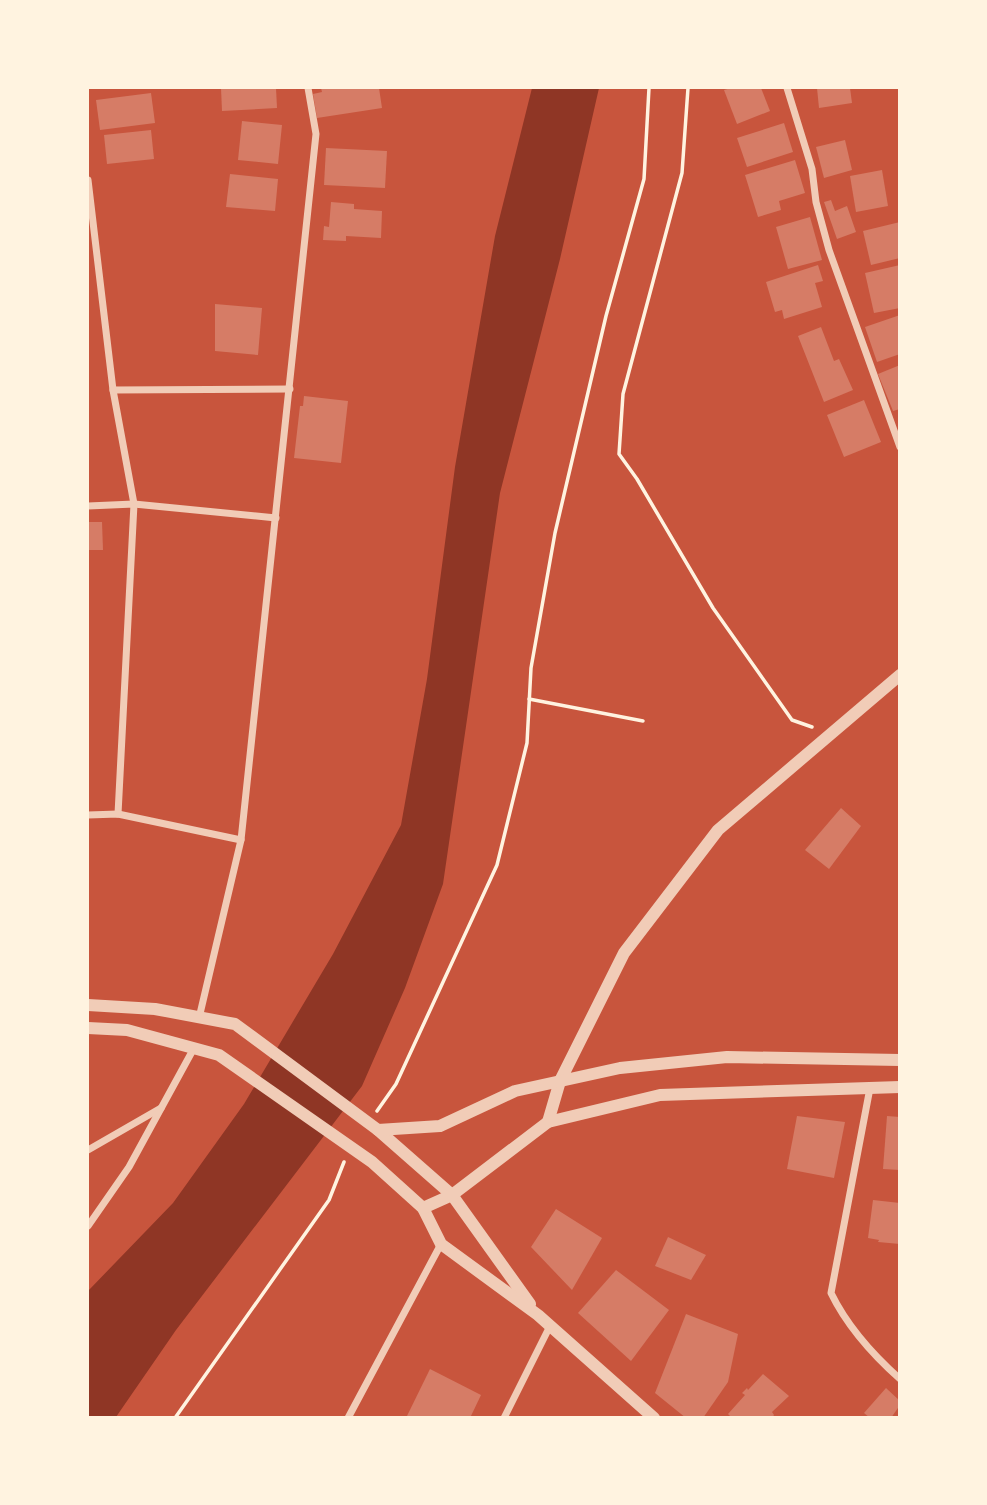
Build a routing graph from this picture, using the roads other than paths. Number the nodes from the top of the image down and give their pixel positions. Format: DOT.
graph roads {
  1 [pos="308,88"];
  2 [pos="787,88"];
  3 [pos="88,180"];
  4 [pos="113,390"];
  5 [pos="290,390"];
  6 [pos="900,447"];
  7 [pos="134,504"];
  8 [pos="88,506"];
  9 [pos="276,518"];
  10 [pos="900,675"];
  11 [pos="118,814"];
  12 [pos="88,815"];
  13 [pos="241,840"];
  14 [pos="88,1005"];
  15 [pos="199,1018"];
  16 [pos="88,1028"];
  17 [pos="194,1048"];
  18 [pos="900,1060"];
  19 [pos="560,1081"];
  20 [pos="900,1087"];
  21 [pos="870,1088"];
  22 [pos="161,1108"];
  23 [pos="548,1122"];
  24 [pos="378,1129"];
  25 [pos="88,1150"];
  26 [pos="452,1195"];
  27 [pos="423,1208"];
  28 [pos="88,1226"];
  29 [pos="440,1244"];
  30 [pos="538,1315"];
  31 [pos="550,1326"];
  32 [pos="900,1379"];
  33 [pos="348,1418"];
  34 [pos="504,1418"];
  35 [pos="654,1418"];
  1 -- 5 [label="street"];
  2 -- 6 [label="street"];
  3 -- 4 [label="street"];
  4 -- 5 [label="street"];
  4 -- 7 [label="street"];
  5 -- 9 [label="street"];
  7 -- 8 [label="street"];
  7 -- 9 [label="street"];
  7 -- 11 [label="street"];
  9 -- 13 [label="street"];
  10 -- 19 [label="street"];
  11 -- 12 [label="street"];
  11 -- 13 [label="street"];
  13 -- 15 [label="street"];
  14 -- 15 [label="street"];
  15 -- 24 [label="street"];
  16 -- 17 [label="street"];
  17 -- 22 [label="street"];
  17 -- 27 [label="street"];
  18 -- 19 [label="street"];
  19 -- 23 [label="street"];
  19 -- 24 [label="street"];
  20 -- 21 [label="street"];
  21 -- 23 [label="street"];
  21 -- 32 [label="street"];
  22 -- 25 [label="street"];
  22 -- 28 [label="street"];
  23 -- 26 [label="street"];
  24 -- 26 [label="street"];
  26 -- 27 [label="street"];
  26 -- 30 [label="street"];
  27 -- 29 [label="street"];
  29 -- 30 [label="street"];
  29 -- 33 [label="street"];
  30 -- 31 [label="street"];
  31 -- 34 [label="street"];
  31 -- 35 [label="street"];
}
